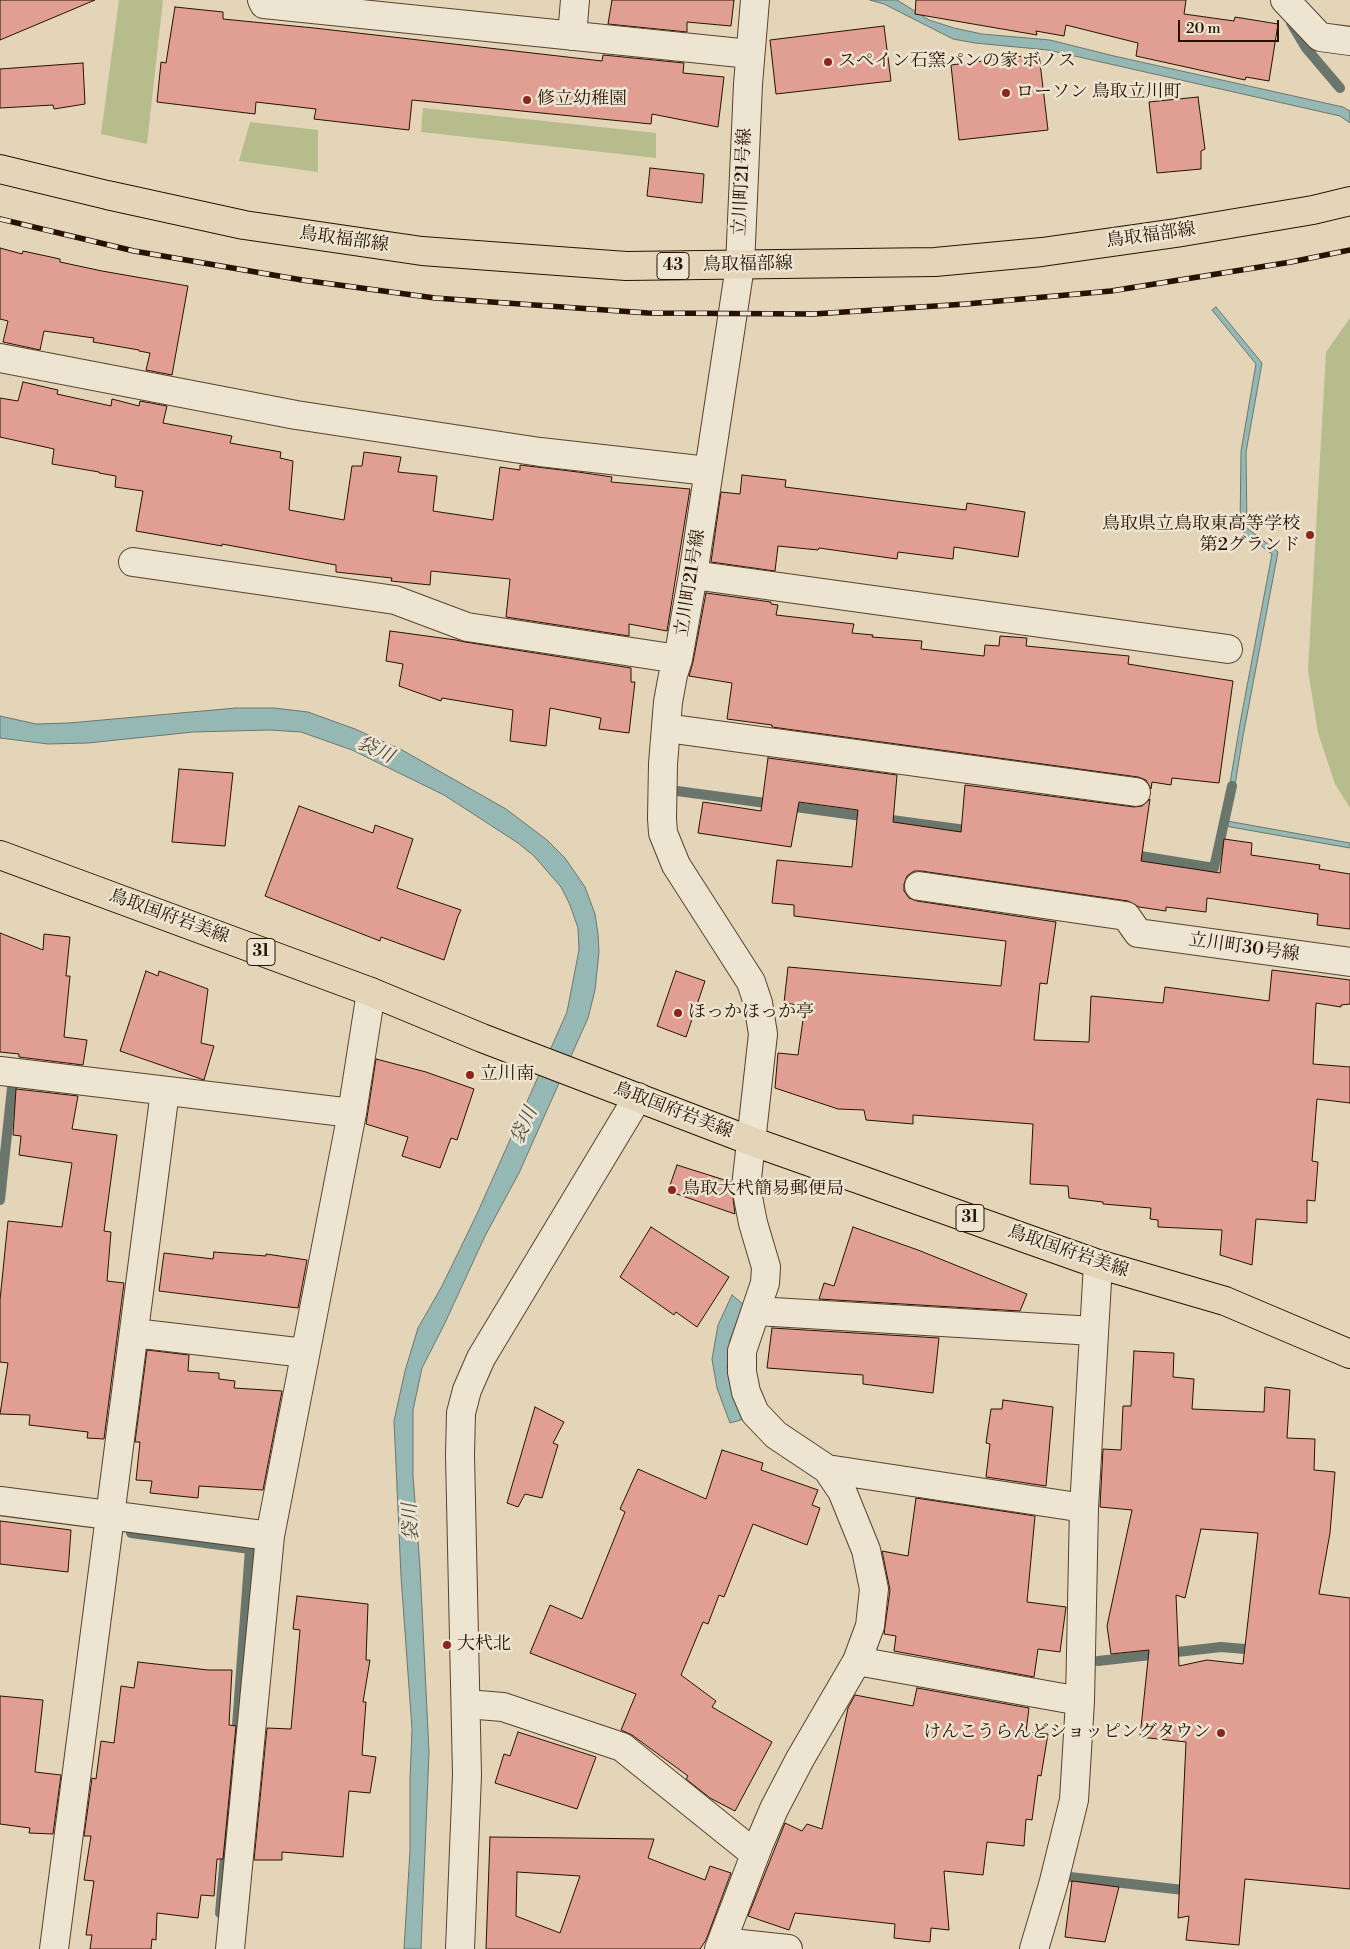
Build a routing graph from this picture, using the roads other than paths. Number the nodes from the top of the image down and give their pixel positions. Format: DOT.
graph roads {
  1 [pos="262,0"];
  2 [pos="575,0"];
  3 [pos="755,0"];
  4 [pos="1285,0"];
  5 [pos="572,36"];
  6 [pos="1350,41"];
  7 [pos="750,54"];
  8 [pos="0,169"];
  9 [pos="1350,201"];
  10 [pos="740,266"];
  11 [pos="0,358"];
  12 [pos="708,471"];
  13 [pos="133,562"];
  14 [pos="693,575"];
  15 [pos="1228,649"];
  16 [pos="678,659"];
  17 [pos="666,728"];
  18 [pos="1136,792"];
  19 [pos="0,855"];
  20 [pos="919,886"];
  21 [pos="1350,962"];
  22 [pos="370,992"];
  23 [pos="0,1071"];
  24 [pos="165,1091"];
  25 [pos="638,1097"];
  26 [pos="352,1113"];
  27 [pos="751,1141"];
  28 [pos="1098,1264"];
  29 [pos="756,1311"];
  30 [pos="1094,1331"];
  31 [pos="134,1333"];
  32 [pos="305,1353"];
  33 [pos="1350,1354"];
  34 [pos="827,1470"];
  35 [pos="0,1500"];
  36 [pos="1084,1508"];
  37 [pos="110,1516"];
  38 [pos="270,1536"];
  39 [pos="857,1661"];
  40 [pos="1080,1700"];
  41 [pos="466,1704"];
  42 [pos="755,1854"];
  43 [pos="720,1946"];
  44 [pos="54,1949"];
  45 [pos="230,1949"];
  46 [pos="460,1949"];
  47 [pos="788,1949"];
  48 [pos="1034,1949"];
  1 -- 5 [label="street"];
  2 -- 5 [label="street"];
  3 -- 7 [label="street, 立川町21号線"];
  4 -- 6 [label="street"];
  5 -- 7 [label="street"];
  7 -- 10 [label="street, 立川町21号線"];
  8 -- 10 [label="main road, 鳥取福部線 / 43"];
  9 -- 10 [label="main road, 鳥取福部線 / 43"];
  10 -- 12 [label="street, 立川町21号線"];
  11 -- 12 [label="street"];
  12 -- 14 [label="street, 立川町21号線"];
  13 -- 16 [label="street"];
  14 -- 15 [label="street"];
  14 -- 16 [label="street, 立川町21号線"];
  16 -- 17 [label="street, 立川町21号線"];
  17 -- 18 [label="street"];
  17 -- 27 [label="street, 立川町21号線"];
  19 -- 22 [label="main road, 鳥取国府岩美線 / 31"];
  20 -- 21 [label="street, 立川町30号線"];
  22 -- 25 [label="main road, 鳥取国府岩美線 / 31"];
  22 -- 26 [label="street"];
  23 -- 24 [label="street"];
  24 -- 26 [label="street"];
  24 -- 31 [label="street"];
  25 -- 27 [label="main road, 鳥取国府岩美線 / 31"];
  25 -- 41 [label="street"];
  26 -- 32 [label="street"];
  27 -- 28 [label="main road, 鳥取国府岩美線 / 31"];
  27 -- 29 [label="street, 立川町21号線"];
  28 -- 30 [label="street"];
  28 -- 33 [label="main road, 鳥取国府岩美線 / 31"];
  29 -- 30 [label="street"];
  29 -- 34 [label="street, 立川町21号線"];
  30 -- 36 [label="street"];
  31 -- 32 [label="street"];
  31 -- 37 [label="street"];
  32 -- 38 [label="street"];
  34 -- 36 [label="street"];
  34 -- 39 [label="street"];
  35 -- 37 [label="street"];
  36 -- 40 [label="street"];
  37 -- 38 [label="street"];
  37 -- 44 [label="street"];
  38 -- 45 [label="street"];
  39 -- 40 [label="street"];
  39 -- 42 [label="street"];
  40 -- 48 [label="street"];
  41 -- 42 [label="street"];
  41 -- 46 [label="street"];
  42 -- 43 [label="street"];
  43 -- 47 [label="street"];
}
